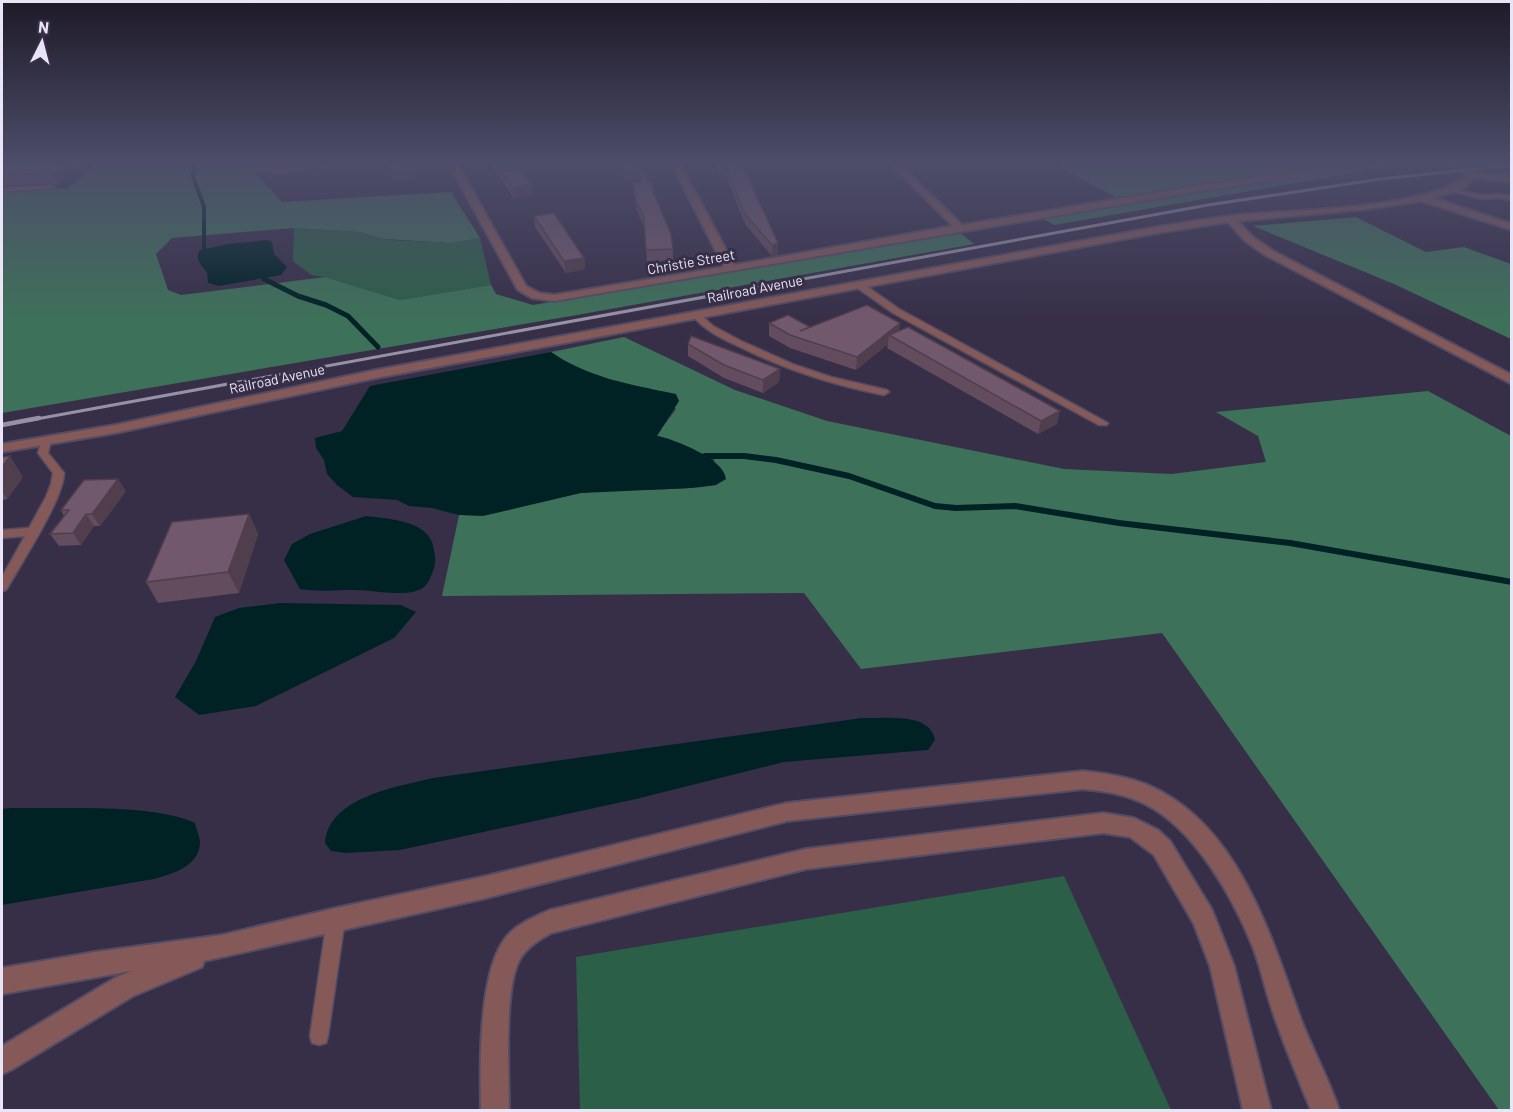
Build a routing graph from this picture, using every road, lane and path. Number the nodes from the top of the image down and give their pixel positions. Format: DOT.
graph roads {
  1 [pos="481,215"];
  2 [pos="702,215"];
  3 [pos="946,215"];
  4 [pos="1039,215"];
  5 [pos="1279,215"];
  6 [pos="1475,215"];
  7 [pos="1231,219"];
  8 [pos="1512,227"];
  9 [pos="960,228"];
  10 [pos="730,268"];
  11 [pos="859,285"];
  12 [pos="696,315"];
  13 [pos="1512,380"];
  14 [pos="884,392"];
  15 [pos="1103,423"];
  16 [pos="46,441"];
  17 [pos="2,448"];
  18 [pos="32,532"];
  19 [pos="2,534"];
  20 [pos="2,587"];
  21 [pos="336,919"];
  22 [pos="222,947"];
  23 [pos="2,981"];
  24 [pos="319,1036"];
  25 [pos="2,1061"];
  26 [pos="495,1110"];
  27 [pos="1257,1110"];
  28 [pos="1325,1110"];
  1 -- 10 [label="street, Christie Street"];
  2 -- 10 [label="street"];
  3 -- 9 [label="street"];
  4 -- 9 [label="street, Christie Street"];
  5 -- 7 [label="street, Railroad Avenue"];
  6 -- 8 [label="street"];
  7 -- 11 [label="street, Railroad Avenue"];
  7 -- 13 [label="street"];
  9 -- 10 [label="street, Christie Street"];
  11 -- 12 [label="street, Railroad Avenue"];
  11 -- 15 [label="lane"];
  12 -- 14 [label="lane"];
  12 -- 16 [label="street, Railroad Avenue"];
  16 -- 17 [label="street, Railroad Avenue"];
  16 -- 18 [label="lane"];
  18 -- 19 [label="lane"];
  18 -- 20 [label="lane"];
  21 -- 22 [label="street"];
  21 -- 24 [label="lane"];
  21 -- 28 [label="street"];
  22 -- 23 [label="street"];
  22 -- 25 [label="street"];
  26 -- 27 [label="street"];
}
